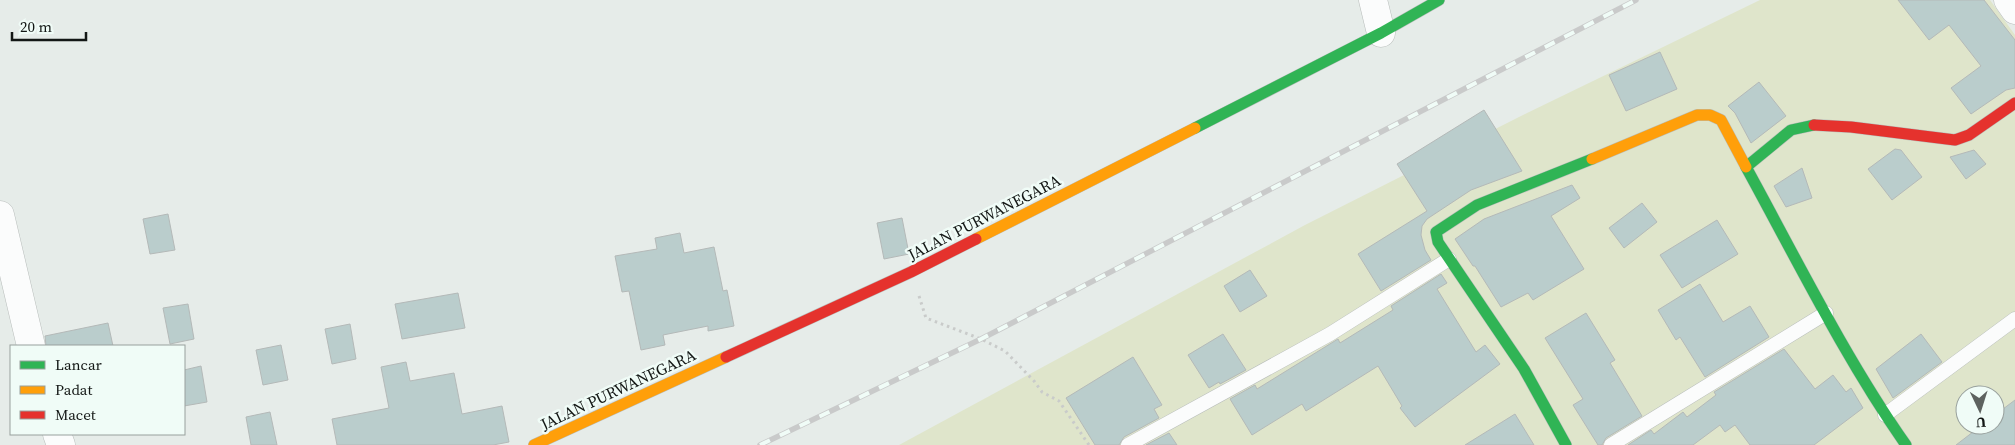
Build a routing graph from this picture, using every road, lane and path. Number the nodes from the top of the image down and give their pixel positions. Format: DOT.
graph roads {
  1 [pos="1373,0"];
  2 [pos="1439,0"];
  3 [pos="2008,0"];
  4 [pos="2015,10"];
  5 [pos="1382,33"];
  6 [pos="2015,103"];
  7 [pos="1746,167"];
  8 [pos="0,215"];
  9 [pos="1449,259"];
  10 [pos="911,272"];
  11 [pos="1826,313"];
  12 [pos="2015,319"];
  13 [pos="31,345"];
  14 [pos="1885,416"];
  15 [pos="534,445"];
  16 [pos="1089,445"];
  17 [pos="1128,445"];
  18 [pos="1566,445"];
  19 [pos="1611,445"];
  20 [pos="1906,445"];
  1 -- 5 [label="street"];
  2 -- 5 [label="street, JALAN PURWANEGARA"];
  3 -- 4 [label="street"];
  5 -- 10 [label="street, JALAN PURWANEGARA"];
  6 -- 7 [label="street"];
  7 -- 9 [label="street"];
  7 -- 11 [label="street"];
  8 -- 13 [label="street"];
  9 -- 17 [label="lane"];
  9 -- 18 [label="street"];
  10 -- 15 [label="street, JALAN PURWANEGARA"];
  10 -- 16 [label="path"];
  11 -- 14 [label="street"];
  11 -- 19 [label="lane"];
  12 -- 14 [label="lane"];
  14 -- 20 [label="street"];
}
